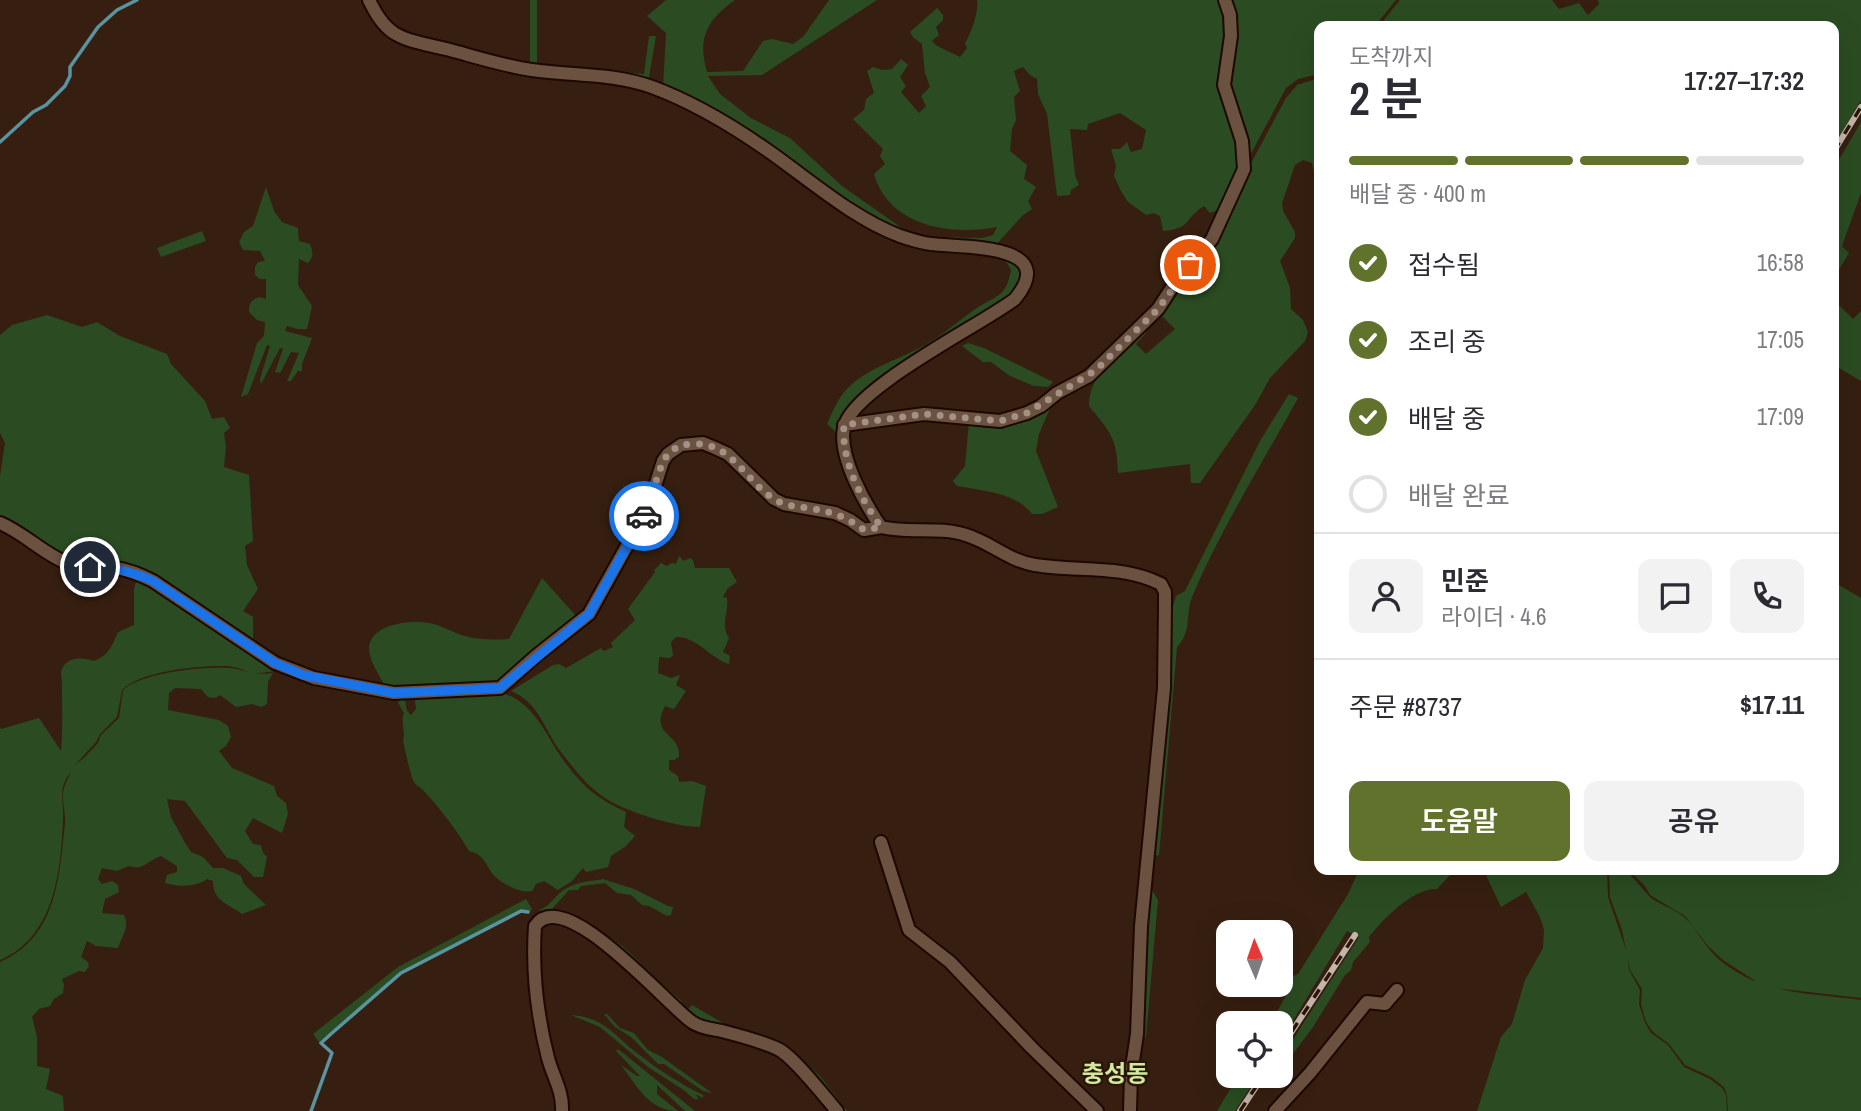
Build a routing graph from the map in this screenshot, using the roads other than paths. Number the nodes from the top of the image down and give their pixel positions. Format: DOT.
graph roads {
  1 [pos="369,0"];
  2 [pos="1225,0"];
  3 [pos="844,425"];
  4 [pos="0,523"];
  5 [pos="881,527"];
  6 [pos="881,842"];
  7 [pos="1396,990"];
  8 [pos="562,1111"];
  9 [pos="837,1111"];
  10 [pos="1097,1111"];
  11 [pos="1130,1111"];
  12 [pos="1275,1111"];
  1 -- 3 [label="street"];
  2 -- 3 [label="street"];
  3 -- 5 [label="street"];
  4 -- 5 [label="street"];
  5 -- 11 [label="street"];
  6 -- 10 [label="street"];
  7 -- 12 [label="street"];
  8 -- 9 [label="street"];
}
